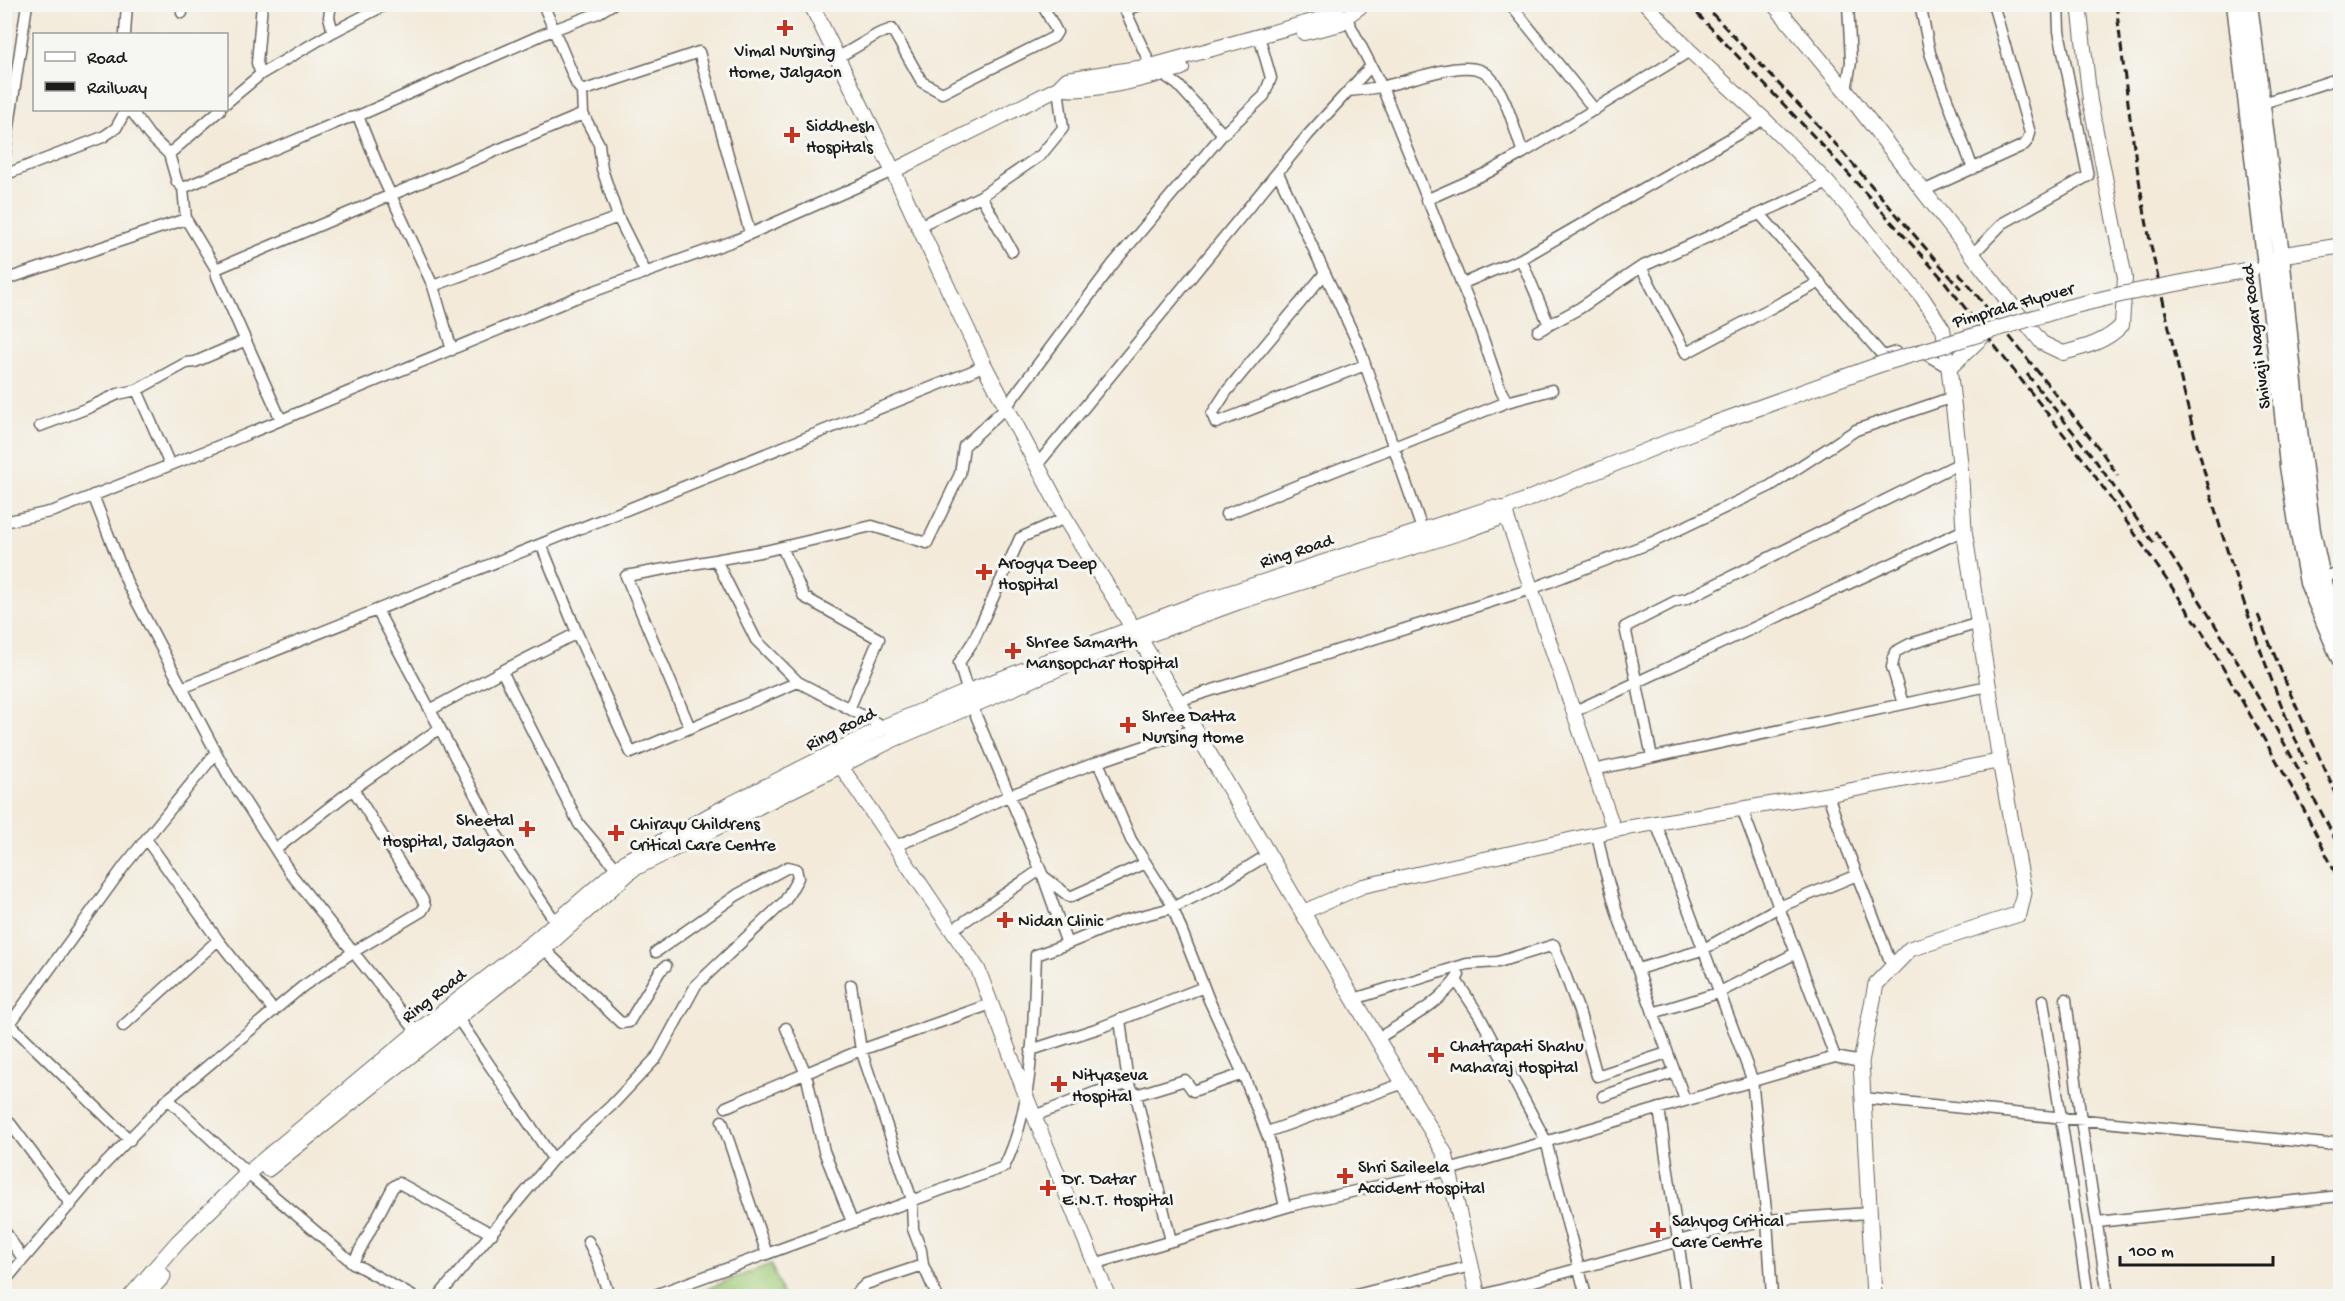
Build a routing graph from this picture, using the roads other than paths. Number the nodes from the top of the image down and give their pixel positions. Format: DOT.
graph roads {
  1 [pos="27,4"];
  2 [pos="127,4"];
  3 [pos="262,4"];
  4 [pos="331,4"];
  5 [pos="387,4"];
  6 [pos="543,4"];
  7 [pos="613,4"];
  8 [pos="811,4"];
  9 [pos="1042,4"];
  10 [pos="1143,4"];
  11 [pos="1364,4"];
  12 [pos="1510,4"];
  13 [pos="1646,4"];
  14 [pos="1774,4"];
  15 [pos="1848,4"];
  16 [pos="1920,4"];
  17 [pos="1993,4"];
  18 [pos="2058,4"];
  19 [pos="2079,4"];
  20 [pos="2235,4"];
  21 [pos="2249,4"];
  22 [pos="1122,8"];
  23 [pos="1346,17"];
  24 [pos="553,30"];
  25 [pos="333,32"];
  26 [pos="125,33"];
  27 [pos="1260,40"];
  28 [pos="1690,51"];
  29 [pos="837,58"];
  30 [pos="1371,66"];
  31 [pos="1156,70"];
  32 [pos="261,74"];
  33 [pos="2340,78"];
  34 [pos="1382,87"];
  35 [pos="1058,88"];
  36 [pos="582,91"];
  37 [pos="1348,91"];
  38 [pos="1846,91"];
  39 [pos="228,102"];
  40 [pos="2254,105"];
  41 [pos="126,111"];
  42 [pos="128,111"];
  43 [pos="219,111"];
  44 [pos="1594,111"];
  45 [pos="583,114"];
  46 [pos="358,116"];
  47 [pos="1764,119"];
  48 [pos="1223,134"];
  49 [pos="1523,153"];
  50 [pos="169,154"];
  51 [pos="4,160"];
  52 [pos="1973,169"];
  53 [pos="893,171"];
  54 [pos="1278,173"];
  55 [pos="4,175"];
  56 [pos="1828,183"];
  57 [pos="183,188"];
  58 [pos="1923,191"];
  59 [pos="393,195"];
  60 [pos="981,196"];
  61 [pos="1426,200"];
  62 [pos="1761,215"];
  63 [pos="618,217"];
  64 [pos="186,219"];
  65 [pos="919,226"];
  66 [pos="750,233"];
  67 [pos="2340,246"];
  68 [pos="1012,251"];
  69 [pos="1972,255"];
  70 [pos="2281,255"];
  71 [pos="1521,259"];
  72 [pos="1641,267"];
  73 [pos="2259,268"];
  74 [pos="216,269"];
  75 [pos="646,273"];
  76 [pos="1325,273"];
  77 [pos="4,280"];
  78 [pos="1820,282"];
  79 [pos="1461,284"];
  80 [pos="433,286"];
  81 [pos="2013,308"];
  82 [pos="1549,325"];
  83 [pos="1538,331"];
  84 [pos="244,341"];
  85 [pos="452,350"];
  86 [pos="984,365"];
  87 [pos="1365,365"];
  88 [pos="1949,368"];
  89 [pos="137,390"];
  90 [pos="1552,390"];
  91 [pos="1953,397"];
  92 [pos="1507,402"];
  93 [pos="1006,407"];
  94 [pos="281,420"];
  95 [pos="40,426"];
  96 [pos="1702,428"];
  97 [pos="1394,447"];
  98 [pos="1960,463"];
  99 [pos="170,465"];
  100 [pos="1037,465"];
  101 [pos="93,495"];
  102 [pos="1504,509"];
  103 [pos="1226,514"];
  104 [pos="1065,518"];
  105 [pos="4,522"];
  106 [pos="1964,530"];
  107 [pos="1425,537"];
  108 [pos="541,544"];
  109 [pos="782,547"];
  110 [pos="716,560"];
  111 [pos="2340,572"];
  112 [pos="2315,580"];
  113 [pos="1531,589"];
  114 [pos="377,610"];
  115 [pos="1978,623"];
  116 [pos="2340,628"];
  117 [pos="1136,632"];
  118 [pos="578,633"];
  119 [pos="2340,659"];
  120 [pos="502,671"];
  121 [pos="798,682"];
  122 [pos="1636,683"];
  123 [pos="1988,686"];
  124 [pos="182,688"];
  125 [pos="970,699"];
  126 [pos="1178,701"];
  127 [pos="1903,704"];
  128 [pos="850,707"];
  129 [pos="430,710"];
  130 [pos="1573,712"];
  131 [pos="440,728"];
  132 [pos="690,728"];
  133 [pos="1195,729"];
  134 [pos="890,733"];
  135 [pos="216,753"];
  136 [pos="1652,757"];
  137 [pos="837,761"];
  138 [pos="2000,761"];
  139 [pos="1098,762"];
  140 [pos="1593,770"];
  141 [pos="353,789"];
  142 [pos="1828,794"];
  143 [pos="1008,796"];
  144 [pos="1742,809"];
  145 [pos="1656,823"];
  146 [pos="1614,830"];
  147 [pos="1597,834"];
  148 [pos="146,839"];
  149 [pos="895,846"];
  150 [pos="276,849"];
  151 [pos="1269,854"];
  152 [pos="1146,863"];
  153 [pos="620,873"];
  154 [pos="1042,873"];
  155 [pos="1857,875"];
  156 [pos="1779,907"];
  157 [pos="1172,908"];
  158 [pos="1303,912"];
  159 [pos="559,927"];
  160 [pos="951,930"];
  161 [pos="218,940"];
  162 [pos="1066,944"];
  163 [pos="544,949"];
  164 [pos="1702,950"];
  165 [pos="353,952"];
  166 [pos="656,952"];
  167 [pos="1796,953"];
  168 [pos="1467,964"];
  169 [pos="666,966"];
  170 [pos="1892,967"];
  171 [pos="1638,969"];
  172 [pos="1456,980"];
  173 [pos="851,985"];
  174 [pos="1204,987"];
  175 [pos="1718,993"];
  176 [pos="1354,999"];
  177 [pos="2066,999"];
  178 [pos="2043,1000"];
  179 [pos="991,1004"];
  180 [pos="274,1011"];
  181 [pos="1653,1013"];
  182 [pos="457,1017"];
  183 [pos="1120,1019"];
  184 [pos="123,1026"];
  185 [pos="7,1028"];
  186 [pos="786,1028"];
  187 [pos="421,1038"];
  188 [pos="1377,1039"];
  189 [pos="861,1050"];
  190 [pos="1031,1050"];
  191 [pos="1667,1053"];
  192 [pos="1835,1057"];
  193 [pos="1861,1062"];
  194 [pos="1675,1072"];
  195 [pos="806,1074"];
  196 [pos="1243,1074"];
  197 [pos="1752,1079"];
  198 [pos="1404,1083"];
  199 [pos="1128,1084"];
  200 [pos="1136,1095"];
  201 [pos="1026,1096"];
  202 [pos="1603,1096"];
  203 [pos="1863,1098"];
  204 [pos="168,1099"];
  205 [pos="1685,1100"];
  206 [pos="726,1107"];
  207 [pos="1659,1108"];
  208 [pos="4,1115"];
  209 [pos="1034,1116"];
  210 [pos="2062,1119"];
  211 [pos="722,1121"];
  212 [pos="2081,1121"];
  213 [pos="1267,1132"];
  214 [pos="130,1140"];
  215 [pos="1546,1141"];
  216 [pos="2340,1141"];
  217 [pos="553,1159"];
  218 [pos="1449,1170"];
  219 [pos="251,1176"];
  220 [pos="2340,1196"];
  221 [pos="912,1200"];
  222 [pos="71,1205"];
  223 [pos="1284,1207"];
  224 [pos="1869,1213"];
  225 [pos="1767,1220"];
  226 [pos="852,1222"];
  227 [pos="2097,1222"];
  228 [pos="4,1230"];
  229 [pos="492,1234"];
  230 [pos="588,1241"];
  231 [pos="1171,1241"];
  232 [pos="1680,1241"];
  233 [pos="767,1254"];
  234 [pos="23,1259"];
  235 [pos="353,1263"];
  236 [pos="1094,1264"];
  237 [pos="923,1265"];
  238 [pos="1471,1266"];
  239 [pos="1580,1269"];
  240 [pos="4,1282"];
  241 [pos="131,1296"];
  242 [pos="145,1296"];
  243 [pos="412,1296"];
  244 [pos="439,1296"];
  245 [pos="609,1296"];
  246 [pos="651,1296"];
  247 [pos="853,1296"];
  248 [pos="937,1296"];
  249 [pos="1108,1296"];
  250 [pos="1352,1296"];
  251 [pos="1479,1296"];
  252 [pos="1587,1296"];
  253 [pos="1686,1296"];
  254 [pos="1772,1296"];
  255 [pos="1874,1296"];
  256 [pos="2088,1296"];
  257 [pos="2108,1296"];
  1 -- 51 [label="street"];
  2 -- 26 [label="street"];
  3 -- 32 [label="street"];
  4 -- 25 [label="street"];
  5 -- 25 [label="street"];
  6 -- 24 [label="street"];
  7 -- 24 [label="street"];
  8 -- 29 [label="main road"];
  9 -- 29 [label="street"];
  10 -- 22 [label="street"];
  11 -- 23 [label="street"];
  12 -- 44 [label="street"];
  13 -- 28 [label="street"];
  14 -- 38 [label="main road"];
  15 -- 38 [label="street"];
  16 -- 52 [label="street"];
  17 -- 52 [label="street"];
  18 -- 69 [label="street"];
  19 -- 81 [label="street"];
  20 -- 40 [label="main road, Shivaji Nagar Road"];
  21 -- 40 [label="main road, Shivaji Nagar Road"];
  22 -- 31 [label="street"];
  23 -- 27 [label="street"];
  23 -- 30 [label="street"];
  24 -- 36 [label="street"];
  24 -- 46 [label="street"];
  25 -- 32 [label="street"];
  27 -- 31 [label="street"];
  27 -- 48 [label="street"];
  28 -- 44 [label="street"];
  28 -- 47 [label="street"];
  29 -- 53 [label="main road"];
  30 -- 34 [label="street"];
  30 -- 37 [label="street"];
  31 -- 35 [label="street"];
  31 -- 48 [label="street"];
  32 -- 39 [label="street"];
  33 -- 40 [label="street"];
  34 -- 37 [label="street"];
  34 -- 49 [label="street"];
  34 -- 61 [label="street"];
  35 -- 53 [label="street"];
  35 -- 60 [label="street"];
  36 -- 45 [label="street"];
  36 -- 66 [label="street"];
  37 -- 54 [label="street"];
  38 -- 58 [label="main road"];
  40 -- 70 [label="main road, Shivaji Nagar Road"];
  40 -- 73 [label="main road, Shivaji Nagar Road"];
  41 -- 55 [label="street"];
  42 -- 50 [label="street"];
  43 -- 50 [label="street"];
  44 -- 49 [label="street"];
  45 -- 59 [label="street"];
  45 -- 63 [label="street"];
  46 -- 57 [label="street"];
  46 -- 59 [label="street"];
  47 -- 56 [label="street"];
  47 -- 71 [label="street"];
  48 -- 93 [label="street"];
  49 -- 61 [label="street"];
  50 -- 57 [label="street"];
  52 -- 58 [label="street"];
  53 -- 65 [label="main road"];
  53 -- 66 [label="street"];
  54 -- 76 [label="street"];
  54 -- 100 [label="street"];
  56 -- 62 [label="street"];
  56 -- 88 [label="street"];
  57 -- 64 [label="street"];
  58 -- 69 [label="main road"];
  59 -- 74 [label="street"];
  59 -- 80 [label="street"];
  60 -- 65 [label="street"];
  60 -- 68 [label="street"];
  61 -- 79 [label="street"];
  62 -- 72 [label="street"];
  62 -- 78 [label="street"];
  63 -- 75 [label="street"];
  63 -- 80 [label="street"];
  64 -- 74 [label="street"];
  64 -- 77 [label="street"];
  65 -- 86 [label="main road"];
  66 -- 75 [label="street"];
  67 -- 70 [label="main road, Pimprala Flyover"];
  69 -- 81 [label="main road"];
  70 -- 73 [label="main road, Pimprala Flyover"];
  70 -- 112 [label="main road, Shivaji Nagar Road"];
  71 -- 79 [label="street"];
  71 -- 82 [label="street"];
  72 -- 78 [label="street"];
  72 -- 82 [label="street"];
  73 -- 96 [label="main road, Pimprala Flyover, bridge"];
  73 -- 112 [label="main road, Shivaji Nagar Road"];
  74 -- 84 [label="street"];
  75 -- 85 [label="street"];
  76 -- 87 [label="street"];
  76 -- 87 [label="street"];
  78 -- 88 [label="street"];
  79 -- 92 [label="street"];
  80 -- 85 [label="street"];
  81 -- 88 [label="main road"];
  82 -- 83 [label="street"];
  84 -- 89 [label="street"];
  84 -- 94 [label="street"];
  85 -- 94 [label="street"];
  86 -- 93 [label="main road"];
  86 -- 108 [label="street"];
  87 -- 97 [label="street"];
  88 -- 91 [label="main road"];
  89 -- 95 [label="street"];
  89 -- 99 [label="street"];
  90 -- 92 [label="street"];
  91 -- 98 [label="main road"];
  91 -- 113 [label="street"];
  92 -- 97 [label="street"];
  93 -- 100 [label="main road"];
  93 -- 109 [label="street"];
  94 -- 99 [label="street"];
  96 -- 102 [label="main road, Ring Road"];
  97 -- 103 [label="street"];
  97 -- 107 [label="street"];
  98 -- 106 [label="main road"];
  98 -- 122 [label="street"];
  99 -- 101 [label="street"];
  100 -- 104 [label="main road"];
  101 -- 105 [label="street"];
  101 -- 124 [label="street"];
  102 -- 107 [label="main road, Ring Road"];
  102 -- 113 [label="street"];
  104 -- 117 [label="main road"];
  104 -- 125 [label="street"];
  106 -- 115 [label="main road"];
  106 -- 122 [label="street"];
  107 -- 117 [label="main road, Ring Road"];
  108 -- 114 [label="street"];
  108 -- 118 [label="street"];
  109 -- 110 [label="street"];
  109 -- 128 [label="street"];
  110 -- 121 [label="street"];
  110 -- 132 [label="street"];
  111 -- 112 [label="street"];
  112 -- 116 [label="main road, Shivaji Nagar Road"];
  112 -- 119 [label="main road, Shivaji Nagar Road"];
  113 -- 126 [label="street"];
  113 -- 130 [label="street"];
  114 -- 124 [label="street"];
  114 -- 129 [label="street"];
  115 -- 123 [label="main road"];
  115 -- 127 [label="street"];
  117 -- 125 [label="main road, Ring Road"];
  117 -- 126 [label="main road"];
  118 -- 120 [label="street"];
  118 -- 132 [label="street"];
  120 -- 129 [label="street"];
  120 -- 153 [label="street"];
  121 -- 128 [label="street"];
  121 -- 132 [label="street"];
  122 -- 130 [label="street"];
  122 -- 136 [label="street"];
  123 -- 127 [label="street"];
  123 -- 138 [label="main road"];
  124 -- 135 [label="street"];
  125 -- 134 [label="main road, Ring Road"];
  125 -- 143 [label="street"];
  126 -- 133 [label="main road"];
  127 -- 136 [label="street"];
  128 -- 134 [label="street"];
  129 -- 131 [label="street"];
  130 -- 140 [label="street"];
  131 -- 141 [label="street"];
  131 -- 159 [label="street"];
  133 -- 139 [label="street"];
  133 -- 151 [label="main road"];
  134 -- 137 [label="main road, Ring Road"];
  135 -- 148 [label="street"];
  135 -- 150 [label="street"];
  136 -- 140 [label="street"];
  137 -- 149 [label="street"];
  137 -- 153 [label="main road, Ring Road"];
  138 -- 142 [label="street"];
  138 -- 170 [label="main road"];
  139 -- 143 [label="street"];
  139 -- 152 [label="street"];
  140 -- 146 [label="street"];
  141 -- 150 [label="street"];
  141 -- 165 [label="street"];
  142 -- 144 [label="street"];
  142 -- 155 [label="street"];
  143 -- 149 [label="street"];
  143 -- 154 [label="street"];
  144 -- 145 [label="street"];
  144 -- 156 [label="street"];
  145 -- 146 [label="street"];
  145 -- 164 [label="street"];
  146 -- 147 [label="street"];
  147 -- 158 [label="street"];
  147 -- 171 [label="street"];
  148 -- 161 [label="street"];
  148 -- 185 [label="street"];
  149 -- 160 [label="street"];
  150 -- 165 [label="street"];
  151 -- 157 [label="street"];
  151 -- 158 [label="main road"];
  152 -- 154 [label="street"];
  152 -- 157 [label="street"];
  153 -- 159 [label="main road, Ring Road"];
  154 -- 160 [label="street"];
  154 -- 162 [label="street"];
  155 -- 156 [label="street"];
  155 -- 170 [label="street"];
  156 -- 164 [label="street"];
  156 -- 167 [label="street"];
  157 -- 162 [label="street"];
  157 -- 174 [label="street"];
  158 -- 176 [label="main road"];
  159 -- 163 [label="main road"];
  159 -- 187 [label="main road, Ring Road"];
  160 -- 179 [label="street"];
  161 -- 180 [label="street"];
  161 -- 184 [label="street"];
  162 -- 190 [label="street"];
  163 -- 169 [label="street"];
  163 -- 182 [label="main road"];
  164 -- 171 [label="street"];
  164 -- 175 [label="street"];
  165 -- 180 [label="street"];
  165 -- 187 [label="street"];
  166 -- 217 [label="street"];
  167 -- 175 [label="street"];
  167 -- 192 [label="street"];
  168 -- 172 [label="street"];
  168 -- 176 [label="street"];
  168 -- 191 [label="street"];
  170 -- 193 [label="main road"];
  171 -- 181 [label="street"];
  172 -- 188 [label="street"];
  172 -- 215 [label="street"];
  173 -- 189 [label="street"];
  174 -- 183 [label="street"];
  174 -- 196 [label="street"];
  175 -- 181 [label="street"];
  175 -- 197 [label="street"];
  176 -- 188 [label="main road"];
  177 -- 212 [label="street"];
  178 -- 210 [label="street"];
  179 -- 189 [label="street"];
  179 -- 201 [label="street"];
  180 -- 204 [label="street"];
  181 -- 191 [label="street"];
  182 -- 187 [label="main road"];
  182 -- 217 [label="street"];
  183 -- 190 [label="street"];
  183 -- 199 [label="street"];
  185 -- 214 [label="street"];
  186 -- 195 [label="street"];
  187 -- 219 [label="main road, Ring Road"];
  188 -- 198 [label="main road"];
  189 -- 195 [label="street"];
  189 -- 221 [label="street"];
  190 -- 201 [label="street"];
  191 -- 194 [label="street"];
  192 -- 193 [label="street"];
  192 -- 197 [label="street"];
  193 -- 203 [label="main road"];
  194 -- 202 [label="street"];
  194 -- 205 [label="street"];
  195 -- 206 [label="street"];
  195 -- 226 [label="street"];
  196 -- 200 [label="street"];
  196 -- 213 [label="street"];
  197 -- 205 [label="street"];
  197 -- 225 [label="street"];
  198 -- 213 [label="street"];
  198 -- 218 [label="main road"];
  199 -- 200 [label="street"];
  199 -- 209 [label="street"];
  200 -- 231 [label="street"];
  201 -- 209 [label="street"];
  201 -- 221 [label="street"];
  203 -- 210 [label="street"];
  203 -- 224 [label="main road"];
  204 -- 214 [label="street"];
  204 -- 219 [label="street"];
  205 -- 207 [label="street"];
  207 -- 215 [label="street"];
  207 -- 232 [label="street"];
  208 -- 222 [label="street"];
  209 -- 236 [label="street"];
  210 -- 212 [label="street"];
  210 -- 256 [label="street"];
  211 -- 233 [label="street"];
  212 -- 216 [label="street"];
  212 -- 227 [label="street"];
  213 -- 223 [label="street"];
  214 -- 222 [label="street"];
  215 -- 218 [label="street"];
  215 -- 239 [label="street"];
  217 -- 229 [label="street"];
  218 -- 223 [label="street"];
  218 -- 238 [label="main road"];
  219 -- 235 [label="street"];
  219 -- 241 [label="main road, Ring Road"];
  219 -- 242 [label="main road"];
  220 -- 227 [label="street"];
  221 -- 226 [label="street"];
  221 -- 237 [label="street"];
  222 -- 234 [label="street"];
  223 -- 231 [label="street"];
  224 -- 225 [label="street"];
  224 -- 255 [label="main road"];
  225 -- 232 [label="street"];
  225 -- 254 [label="street"];
  226 -- 233 [label="street"];
  227 -- 257 [label="street"];
  228 -- 234 [label="street"];
  229 -- 235 [label="street"];
  229 -- 244 [label="street"];
  230 -- 245 [label="street"];
  231 -- 236 [label="street"];
  232 -- 239 [label="street"];
  232 -- 253 [label="street"];
  233 -- 246 [label="street"];
  234 -- 240 [label="street"];
  235 -- 243 [label="street"];
  236 -- 249 [label="street"];
  237 -- 247 [label="street"];
  237 -- 248 [label="street"];
  238 -- 250 [label="street"];
  238 -- 251 [label="main road"];
  239 -- 251 [label="street"];
  239 -- 252 [label="street"];
}
